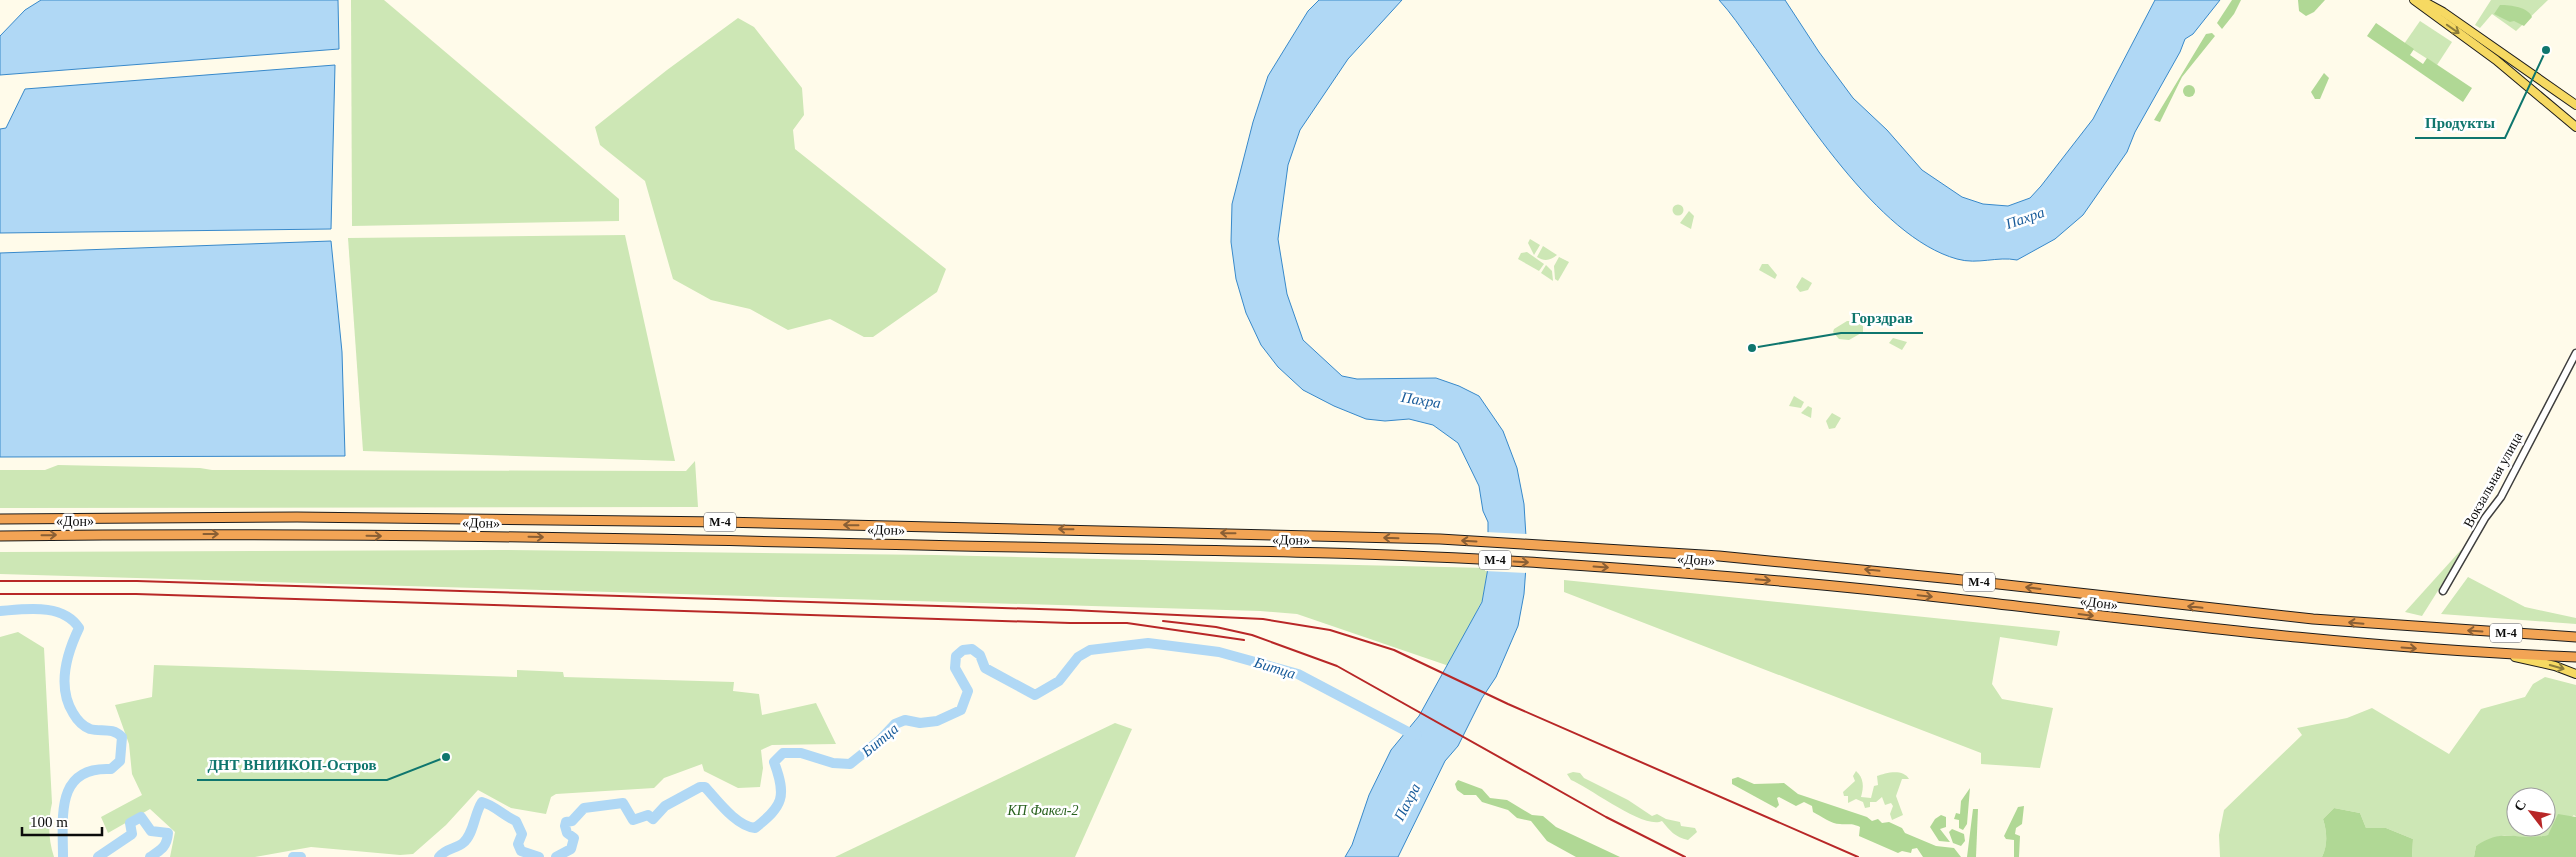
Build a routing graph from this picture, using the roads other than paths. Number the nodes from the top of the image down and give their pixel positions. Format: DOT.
graph roads {
  1 [pos="2414,0"];
  2 [pos="2421,0"];
  3 [pos="2576,105"];
  4 [pos="2576,127"];
  5 [pos="2576,353"];
  6 [pos="0,519"];
  7 [pos="0,536"];
  8 [pos="2443,591"];
  9 [pos="2576,637"];
  10 [pos="2504,654"];
  11 [pos="2576,657"];
  12 [pos="2576,674"];
  1 -- 4 [label="main road, one-way"];
  2 -- 3 [label="main road"];
  5 -- 8 [label="street, Вокзальная улица"];
  9 -- 6 [label="highway, «Дон» / М-4, one-way"];
  7 -- 10 [label="highway, «Дон» / М-4, one-way"];
  10 -- 11 [label="highway, «Дон» / М-4"];
  10 -- 12 [label="main road, one-way"];
}
